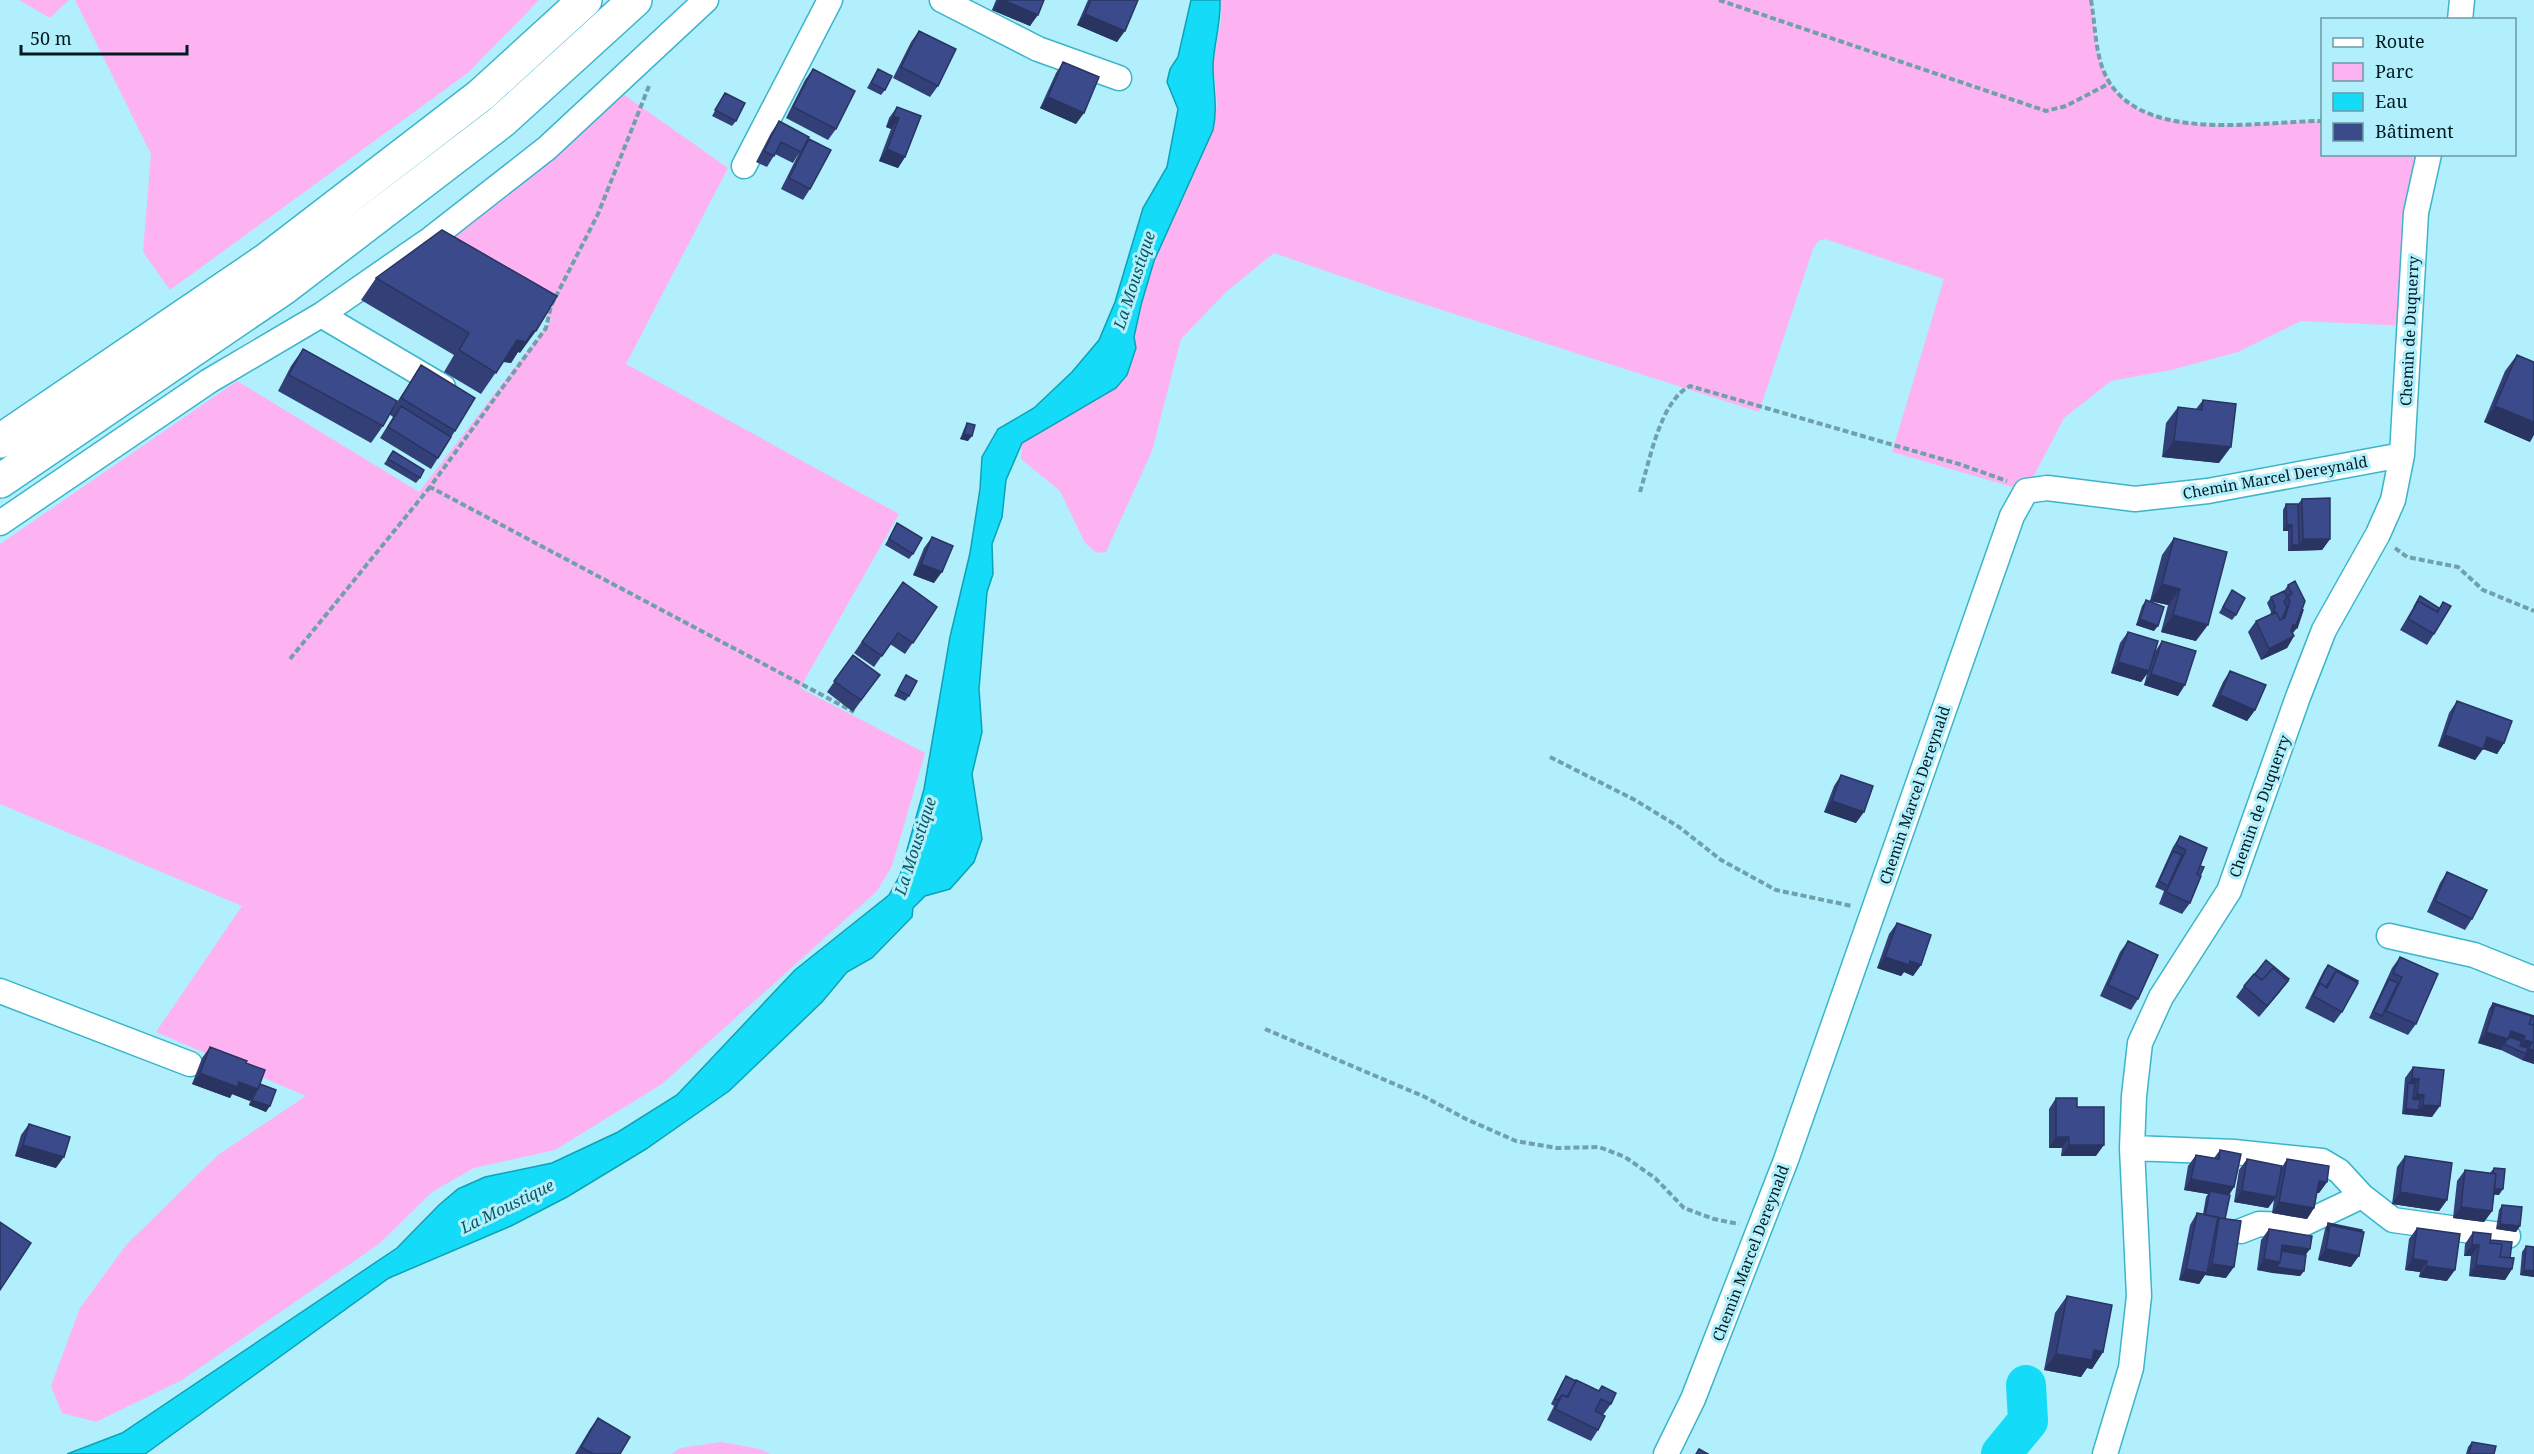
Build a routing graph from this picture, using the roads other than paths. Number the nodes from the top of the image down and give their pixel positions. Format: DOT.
graph roads {
  1 [pos="585,0"];
  2 [pos="635,0"];
  3 [pos="706,0"];
  4 [pos="830,0"];
  5 [pos="942,0"];
  6 [pos="2462,0"];
  7 [pos="2460,18"];
  8 [pos="1119,78"];
  9 [pos="2429,156"];
  10 [pos="744,166"];
  11 [pos="321,315"];
  12 [pos="456,396"];
  13 [pos="0,441"];
  14 [pos="2402,455"];
  15 [pos="0,481"];
  16 [pos="0,523"];
  17 [pos="2389,936"];
  18 [pos="2534,980"];
  19 [pos="0,991"];
  20 [pos="190,1064"];
  21 [pos="2132,1148"];
  22 [pos="2362,1196"];
  23 [pos="2241,1231"];
  24 [pos="2508,1236"];
  25 [pos="1666,1454"];
  26 [pos="2105,1454"];
  1 -- 13 [label="highway"];
  2 -- 15 [label="highway"];
  3 -- 11 [label="street"];
  4 -- 10 [label="street"];
  5 -- 8 [label="street"];
  6 -- 7 [label="street"];
  9 -- 14 [label="street, Chemin de Duquerry"];
  11 -- 12 [label="street"];
  11 -- 16 [label="street"];
  14 -- 21 [label="street, Chemin de Duquerry"];
  14 -- 25 [label="street, Chemin Marcel Dereynald"];
  17 -- 18 [label="street"];
  19 -- 20 [label="street"];
  21 -- 22 [label="street"];
  21 -- 26 [label="street, Chemin de Duquerry"];
  22 -- 23 [label="street"];
  22 -- 24 [label="street"];
}
